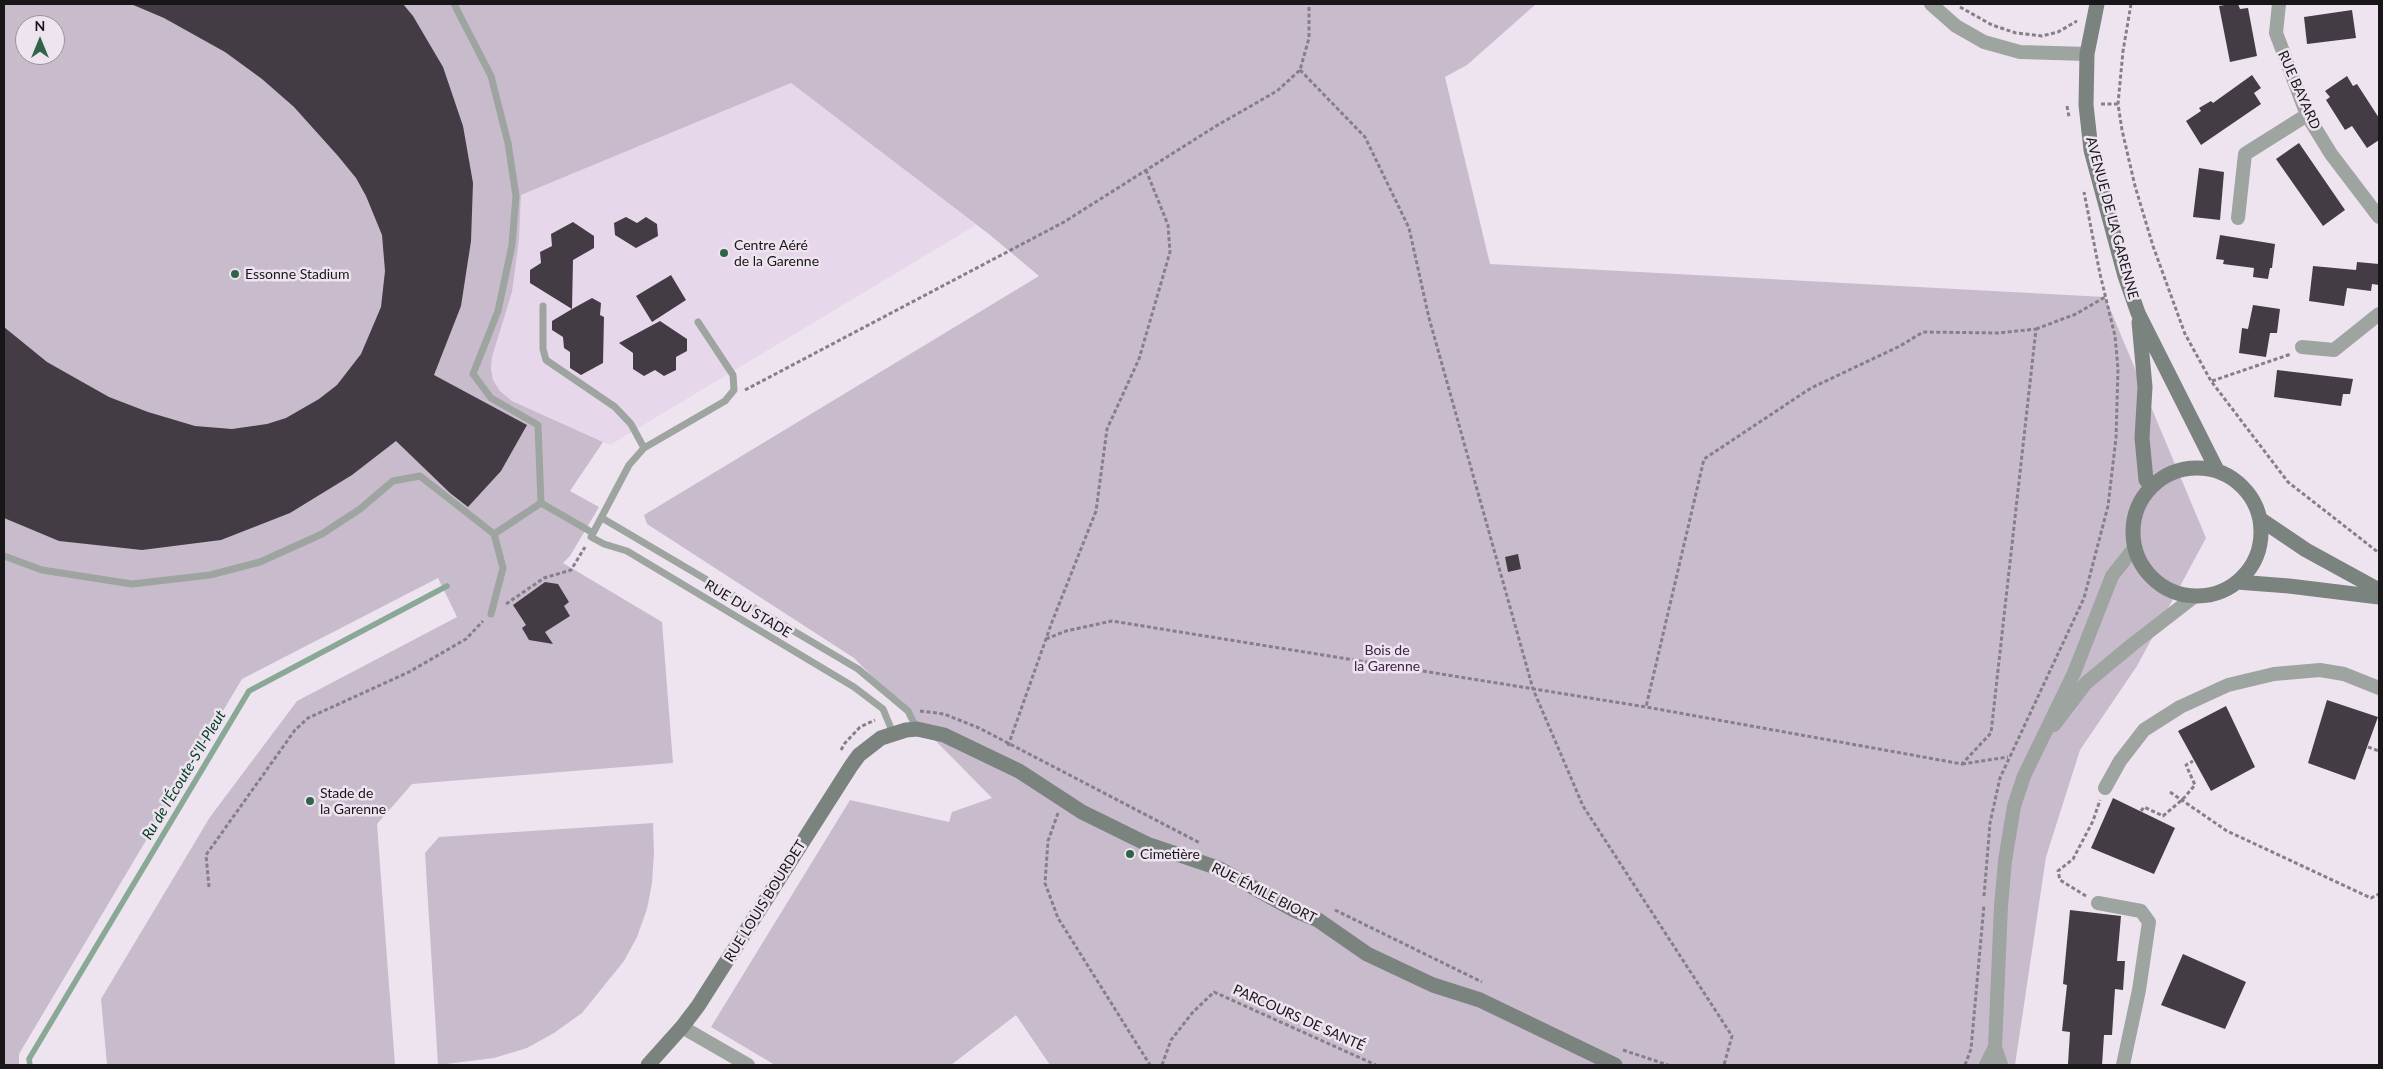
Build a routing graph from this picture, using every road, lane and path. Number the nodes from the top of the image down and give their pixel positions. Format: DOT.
graph roads {
  1 [pos="454,4"];
  2 [pos="1309,4"];
  3 [pos="1931,4"];
  4 [pos="1956,4"];
  5 [pos="2130,4"];
  6 [pos="2279,4"];
  7 [pos="2095,8"];
  8 [pos="2087,54"];
  9 [pos="1300,70"];
  10 [pos="2094,104"];
  11 [pos="2118,104"];
  12 [pos="2067,106"];
  13 [pos="2307,115"];
  14 [pos="2071,124"];
  15 [pos="1146,170"];
  16 [pos="2083,190"];
  17 [pos="2379,217"];
  18 [pos="2238,218"];
  19 [pos="2105,297"];
  20 [pos="543,306"];
  21 [pos="2138,313"];
  22 [pos="2379,314"];
  23 [pos="698,322"];
  24 [pos="2036,329"];
  25 [pos="2302,347"];
  26 [pos="2211,381"];
  27 [pos="725,401"];
  28 [pos="644,448"];
  29 [pos="2217,470"];
  30 [pos="2152,486"];
  31 [pos="541,503"];
  32 [pos="602,518"];
  33 [pos="2260,519"];
  34 [pos="494,534"];
  35 [pos="592,535"];
  36 [pos="2134,547"];
  37 [pos="2379,552"];
  38 [pos="4,556"];
  39 [pos="2237,582"];
  40 [pos="2379,590"];
  41 [pos="2195,596"];
  42 [pos="2379,597"];
  43 [pos="492,614"];
  44 [pos="1046,639"];
  45 [pos="2379,688"];
  46 [pos="1533,689"];
  47 [pos="1646,707"];
  48 [pos="917,729"];
  49 [pos="887,736"];
  50 [pos="2368,747"];
  51 [pos="2379,751"];
  52 [pos="2034,752"];
  53 [pos="2008,757"];
  54 [pos="2193,761"];
  55 [pos="1001,762"];
  56 [pos="1962,764"];
  57 [pos="2105,788"];
  58 [pos="2170,792"];
  59 [pos="2183,799"];
  60 [pos="1062,800"];
  61 [pos="2141,811"];
  62 [pos="209,887"];
  63 [pos="2379,894"];
  64 [pos="2098,903"];
  65 [pos="682,1028"];
  66 [pos="1995,1047"];
  67 [pos="648,1065"];
  68 [pos="748,1065"];
  69 [pos="1150,1065"];
  70 [pos="1162,1065"];
  71 [pos="1376,1065"];
  72 [pos="1615,1065"];
  73 [pos="1724,1065"];
  74 [pos="1965,1065"];
  75 [pos="1986,1065"];
  76 [pos="2001,1065"];
  77 [pos="2123,1065"];
  1 -- 31 [label="lane"];
  2 -- 9 [label="path"];
  3 -- 8 [label="street"];
  4 -- 7 [label="path"];
  5 -- 11 [label="path"];
  6 -- 13 [label="street, RUE BAYARD"];
  7 -- 8 [label="street, AVENUE DE LA GARENNE"];
  8 -- 21 [label="street, AVENUE DE LA GARENNE"];
  9 -- 15 [label="path"];
  9 -- 46 [label="path"];
  10 -- 11 [label="path"];
  11 -- 26 [label="path"];
  12 -- 14 [label="path"];
  13 -- 17 [label="street, RUE BAYARD"];
  13 -- 18 [label="street"];
  15 -- 27 [label="path"];
  15 -- 44 [label="path"];
  16 -- 19 [label="path"];
  19 -- 24 [label="path"];
  19 -- 53 [label="path"];
  20 -- 28 [label="lane"];
  21 -- 29 [label="street"];
  21 -- 30 [label="street"];
  22 -- 25 [label="street"];
  23 -- 27 [label="lane"];
  24 -- 47 [label="path"];
  24 -- 56 [label="path"];
  25 -- 26 [label="path"];
  26 -- 37 [label="path"];
  27 -- 28 [label="lane"];
  28 -- 32 [label="lane"];
  29 -- 30 [label="street"];
  29 -- 33 [label="street"];
  30 -- 36 [label="street"];
  31 -- 34 [label="lane"];
  31 -- 35 [label="lane, RUE DU STADE"];
  32 -- 35 [label="lane"];
  32 -- 48 [label="lane, RUE DU STADE"];
  33 -- 39 [label="street"];
  33 -- 40 [label="street"];
  34 -- 38 [label="lane"];
  34 -- 43 [label="lane"];
  35 -- 43 [label="path"];
  35 -- 49 [label="lane, RUE DU STADE"];
  36 -- 41 [label="street"];
  36 -- 52 [label="street"];
  39 -- 41 [label="street"];
  39 -- 42 [label="street"];
  41 -- 52 [label="street"];
  43 -- 62 [label="path"];
  44 -- 46 [label="path"];
  44 -- 55 [label="path"];
  45 -- 57 [label="street"];
  46 -- 47 [label="path"];
  46 -- 73 [label="path"];
  47 -- 56 [label="path"];
  48 -- 49 [label="street, RUE ÉMILE BIORT"];
  48 -- 55 [label="street, RUE ÉMILE BIORT"];
  49 -- 65 [label="street, RUE LOUIS BOURDET"];
  50 -- 51 [label="path"];
  52 -- 66 [label="street"];
  53 -- 56 [label="path"];
  53 -- 74 [label="path"];
  54 -- 59 [label="path"];
  55 -- 60 [label="street, RUE ÉMILE BIORT"];
  57 -- 64 [label="path"];
  58 -- 59 [label="path"];
  59 -- 61 [label="path"];
  59 -- 63 [label="path"];
  60 -- 69 [label="path"];
  60 -- 72 [label="street, RUE ÉMILE BIORT"];
  64 -- 77 [label="street"];
  65 -- 67 [label="street, RUE LOUIS BOURDET"];
  65 -- 68 [label="street"];
  66 -- 75 [label="street"];
  66 -- 76 [label="street"];
  70 -- 71 [label="path, PARCOURS DE SANTÉ"];
}
